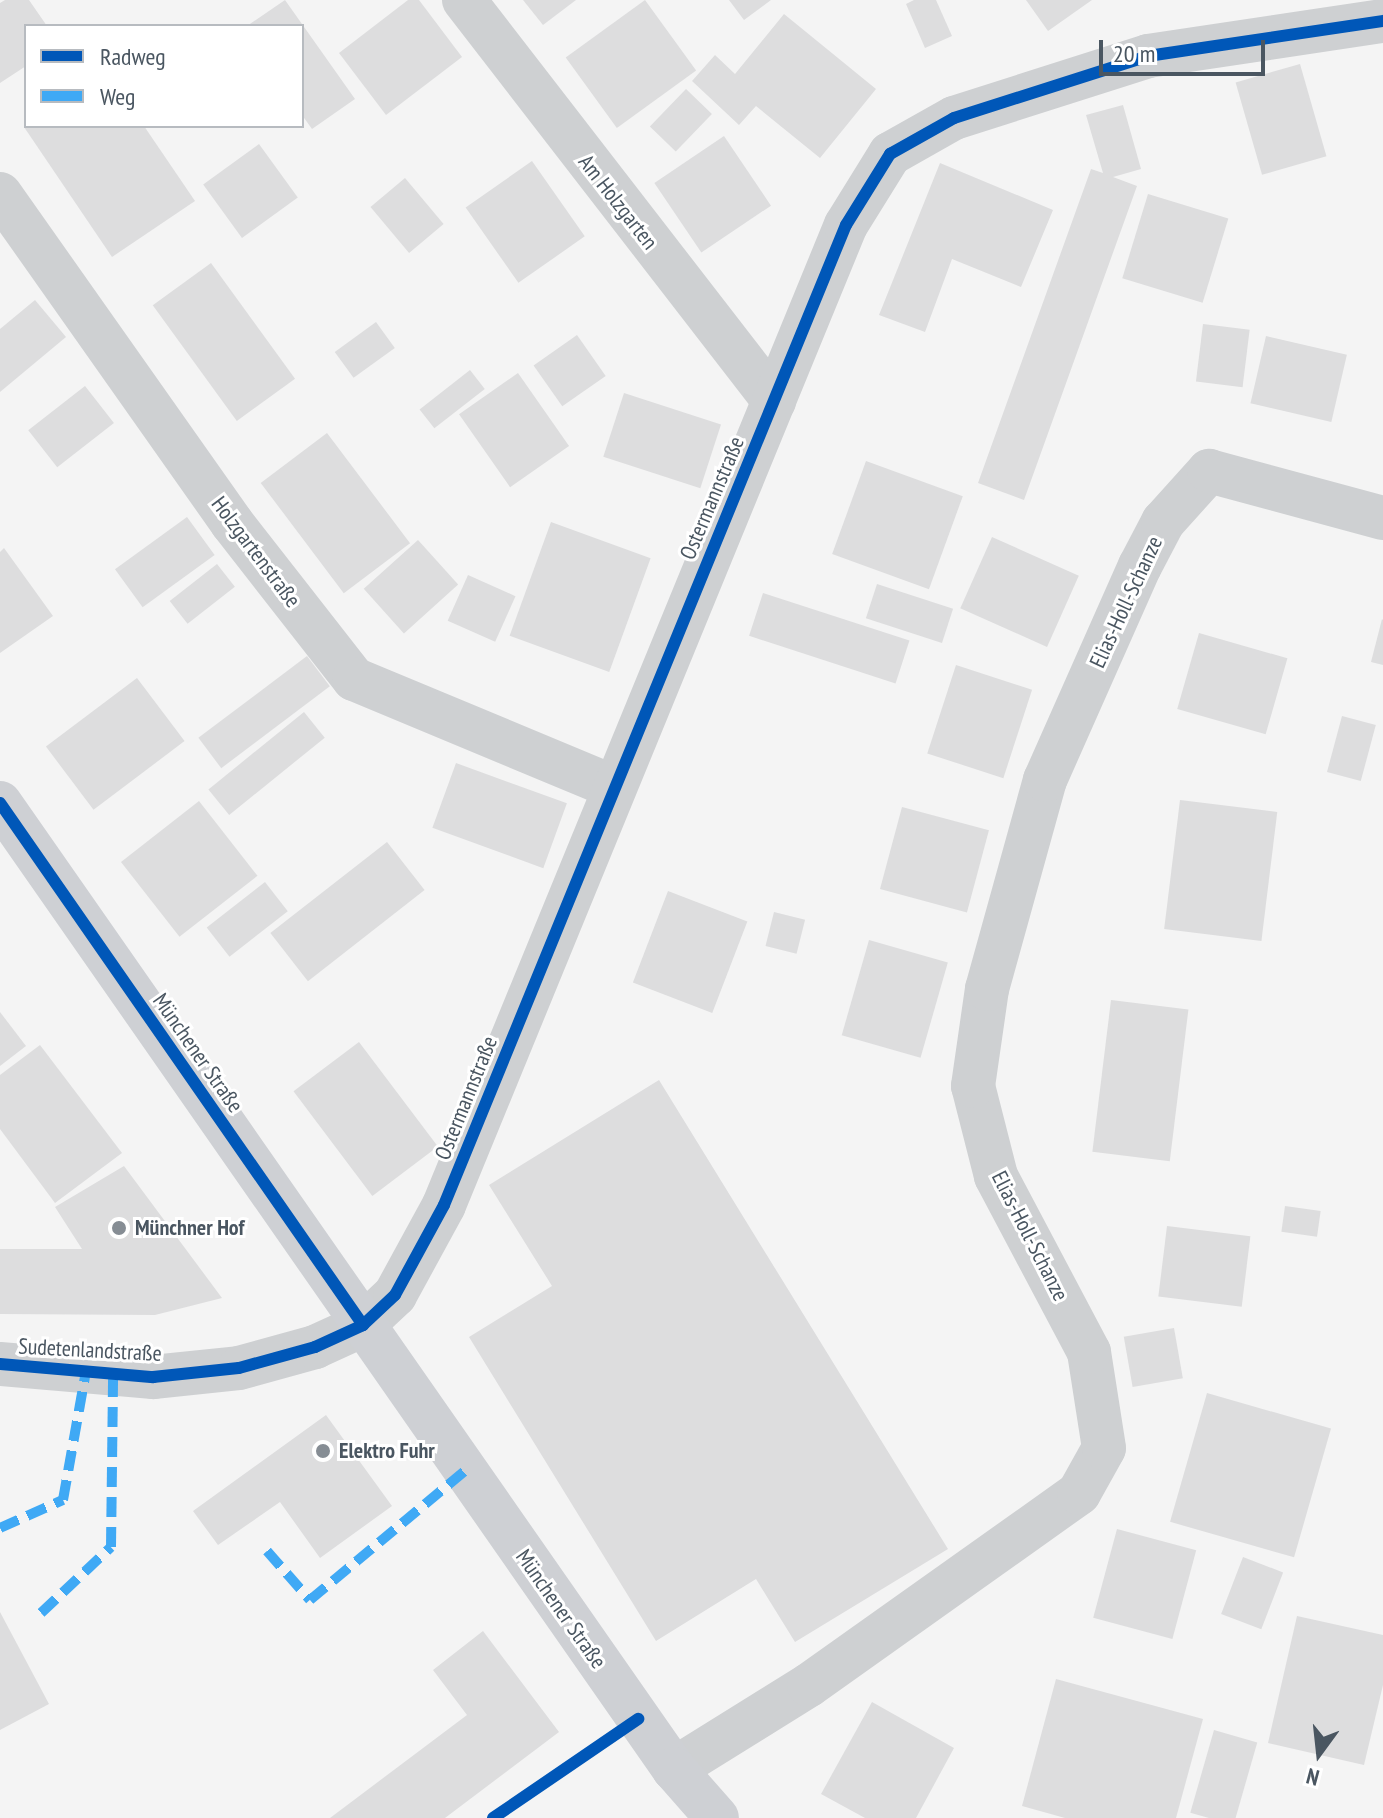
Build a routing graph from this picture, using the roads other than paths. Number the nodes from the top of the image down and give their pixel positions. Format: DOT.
graph roads {
  1 [pos="464,0"];
  2 [pos="1383,21"];
  3 [pos="0,194"];
  4 [pos="774,401"];
  5 [pos="1383,518"];
  6 [pos="613,787"];
  7 [pos="0,803"];
  8 [pos="363,1325"];
  9 [pos="0,1364"];
  10 [pos="674,1769"];
  11 [pos="717,1818"];
  1 -- 4 [label="street, Am Holzgarten"];
  2 -- 4 [label="street, Ostermannstraße"];
  3 -- 6 [label="street, Holzgartenstraße"];
  4 -- 6 [label="street, Ostermannstraße"];
  5 -- 10 [label="street, Elias-Holl-Schanze"];
  6 -- 8 [label="street, Ostermannstraße"];
  7 -- 8 [label="main road, Münchener Straße"];
  8 -- 9 [label="street, Sudetenlandstraße"];
  8 -- 10 [label="main road, Münchener Straße"];
  10 -- 11 [label="main road, Münchener Straße"];
}
